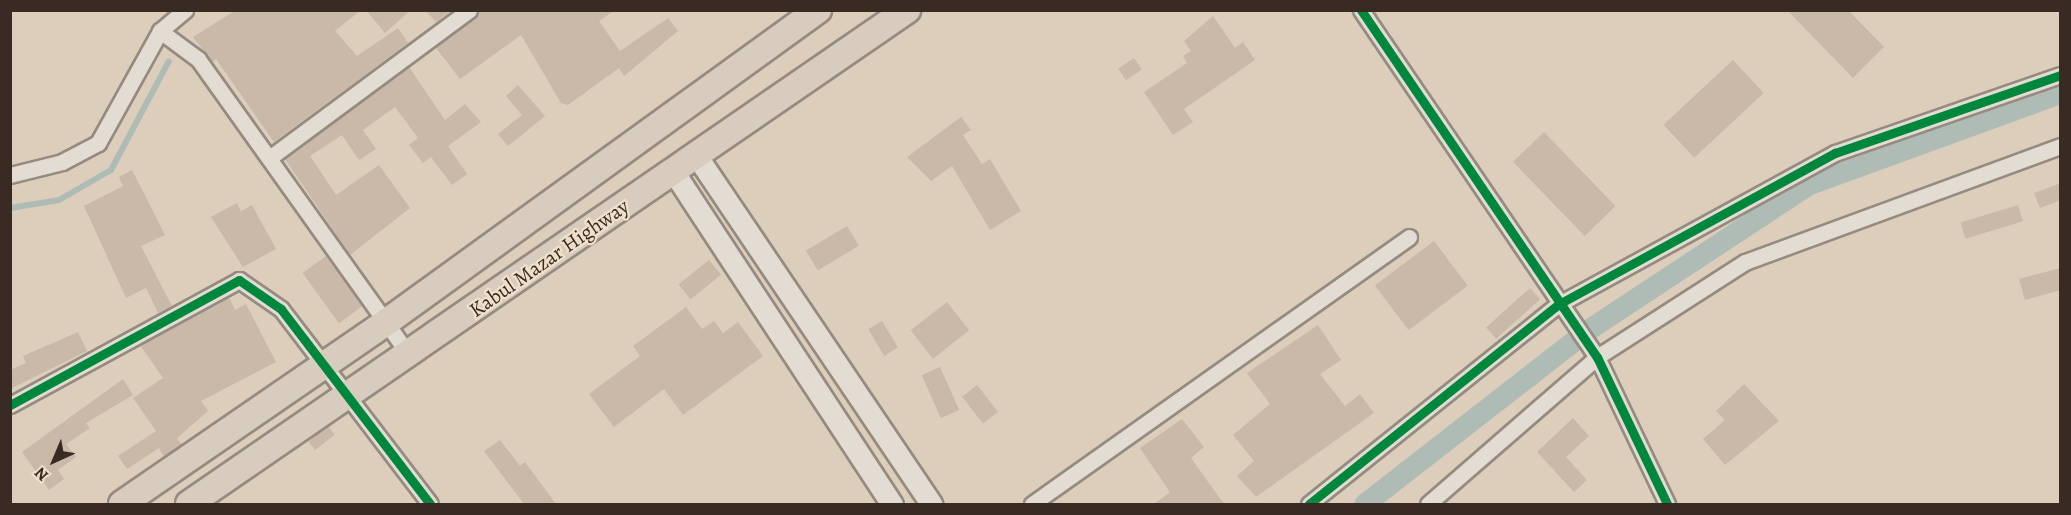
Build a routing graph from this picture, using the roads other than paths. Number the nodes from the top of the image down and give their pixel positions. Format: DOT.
graph roads {
  1 [pos="185,10"];
  2 [pos="469,10"];
  3 [pos="818,10"];
  4 [pos="907,10"];
  5 [pos="1361,10"];
  6 [pos="160,31"];
  7 [pos="2061,75"];
  8 [pos="2061,146"];
  9 [pos="696,155"];
  10 [pos="272,156"];
  11 [pos="673,171"];
  12 [pos="10,175"];
  13 [pos="1409,237"];
  14 [pos="1559,304"];
  15 [pos="388,321"];
  16 [pos="1594,353"];
  17 [pos="409,355"];
  18 [pos="326,362"];
  19 [pos="347,399"];
  20 [pos="10,405"];
  21 [pos="122,504"];
  22 [pos="189,504"];
  23 [pos="430,504"];
  24 [pos="892,504"];
  25 [pos="931,504"];
  26 [pos="1032,504"];
  27 [pos="1309,504"];
  28 [pos="1428,504"];
  29 [pos="1667,504"];
  1 -- 6 [label="street"];
  2 -- 10 [label="street"];
  3 -- 15 [label="highway, Kabul Mazar Highway"];
  4 -- 9 [label="highway, Kabul Mazar Highway"];
  5 -- 14 [label="street"];
  6 -- 10 [label="street"];
  6 -- 12 [label="street"];
  7 -- 14 [label="street"];
  8 -- 16 [label="street"];
  9 -- 11 [label="highway, Kabul Mazar Highway"];
  9 -- 25 [label="main road"];
  10 -- 15 [label="street"];
  11 -- 17 [label="highway, Kabul Mazar Highway"];
  11 -- 24 [label="main road"];
  13 -- 26 [label="street"];
  14 -- 16 [label="street"];
  14 -- 27 [label="street"];
  15 -- 17 [label="street"];
  15 -- 18 [label="highway, Kabul Mazar Highway"];
  16 -- 28 [label="street"];
  16 -- 29 [label="street"];
  17 -- 19 [label="highway, Kabul Mazar Highway"];
  18 -- 19 [label="street"];
  18 -- 20 [label="street"];
  18 -- 21 [label="highway, Kabul Mazar Highway"];
  19 -- 22 [label="highway, Kabul Mazar Highway"];
  19 -- 23 [label="street"];
}
